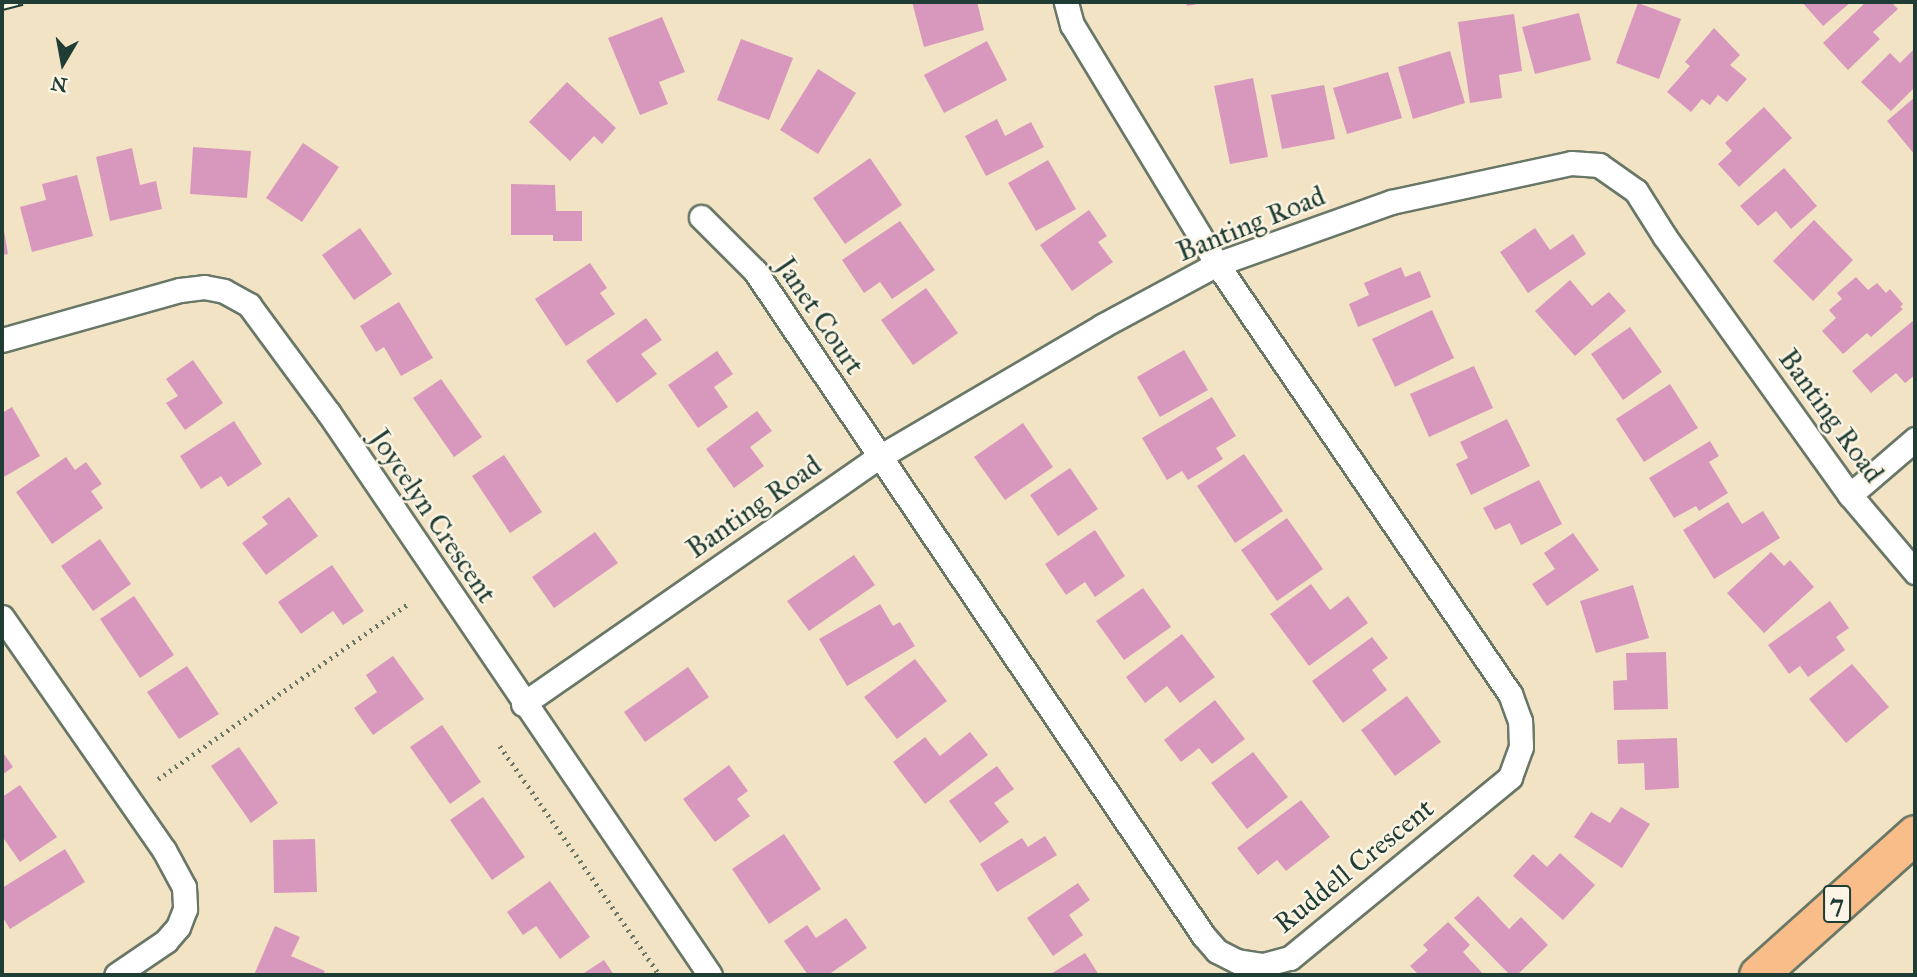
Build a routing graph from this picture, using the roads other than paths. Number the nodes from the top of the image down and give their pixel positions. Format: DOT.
graph roads {
  1 [pos="1066,2"];
  2 [pos="701,217"];
  3 [pos="1217,264"];
  4 [pos="2,340"];
  5 [pos="1915,439"];
  6 [pos="879,457"];
  7 [pos="1850,495"];
  8 [pos="1915,572"];
  9 [pos="2,617"];
  10 [pos="523,704"];
  11 [pos="1915,834"];
  12 [pos="116,975"];
  13 [pos="710,975"];
  14 [pos="1758,975"];
  1 -- 3 [label="street, Ruddell Crescent"];
  2 -- 6 [label="street, Janet Court"];
  3 -- 6 [label="street, Banting Road"];
  3 -- 6 [label="street, Ruddell Crescent"];
  3 -- 7 [label="street, Banting Road"];
  4 -- 10 [label="street, Joycelyn Crescent"];
  5 -- 7 [label="street"];
  6 -- 10 [label="street, Banting Road"];
  7 -- 8 [label="street, Banting Road"];
  9 -- 12 [label="street"];
  10 -- 13 [label="street, Joycelyn Crescent"];
  11 -- 14 [label="main road, 7"];
}
